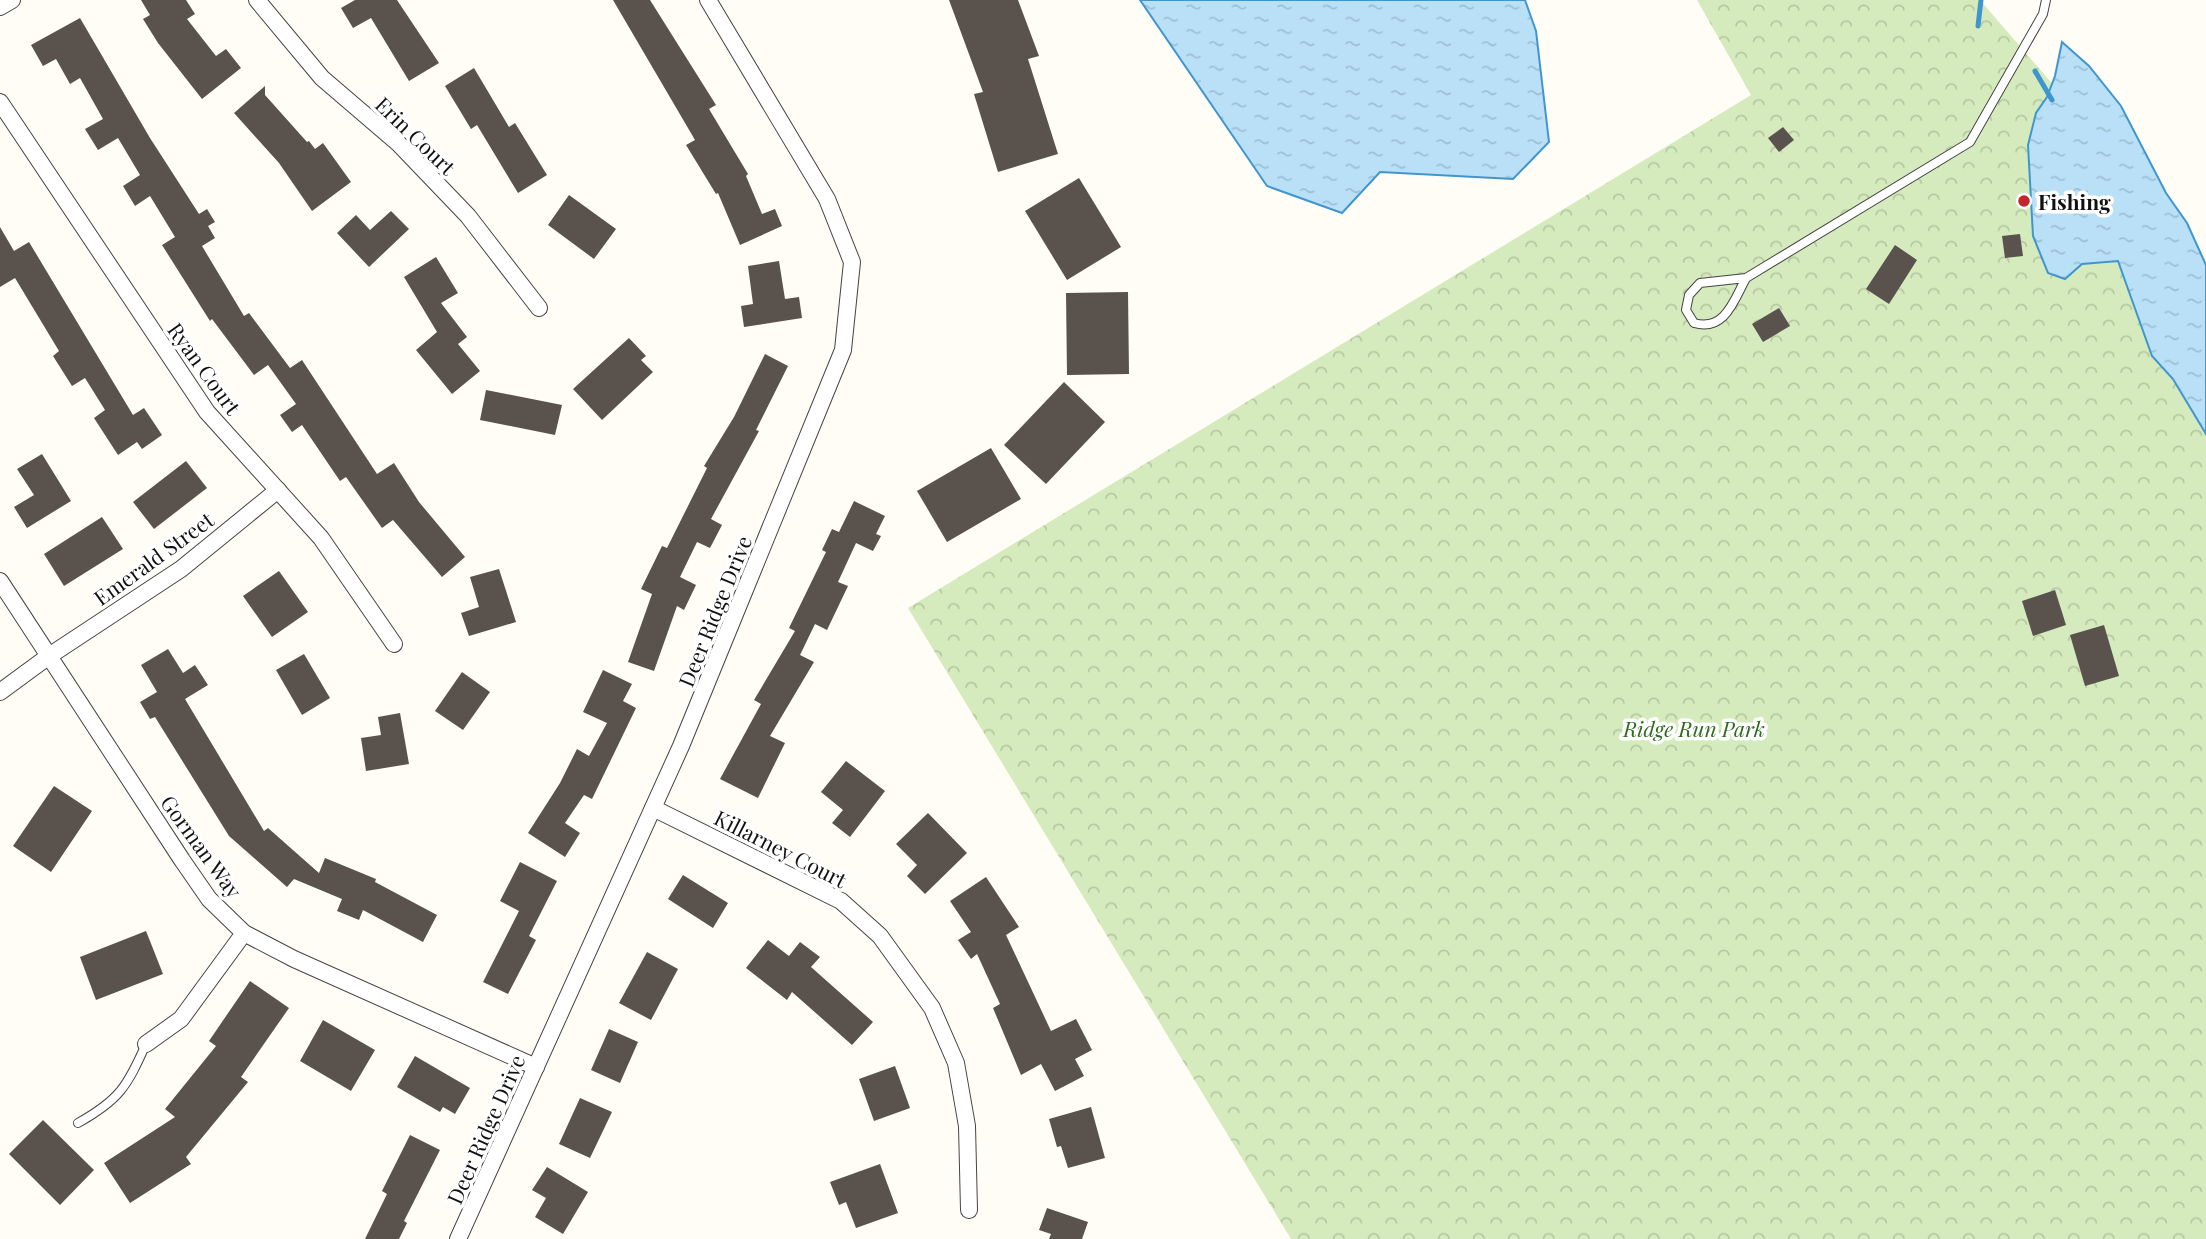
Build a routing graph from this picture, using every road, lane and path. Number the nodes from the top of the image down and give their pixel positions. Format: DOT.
graph roads {
  1 [pos="12,0"];
  2 [pos="257,0"];
  3 [pos="708,0"];
  4 [pos="2046,0"];
  5 [pos="0,7"];
  6 [pos="0,102"];
  7 [pos="1746,278"];
  8 [pos="539,308"];
  9 [pos="278,490"];
  10 [pos="0,581"];
  11 [pos="394,644"];
  12 [pos="49,656"];
  13 [pos="0,692"];
  14 [pos="653,808"];
  15 [pos="244,933"];
  16 [pos="146,1044"];
  17 [pos="536,1067"];
  18 [pos="78,1123"];
  19 [pos="969,1210"];
  20 [pos="458,1239"];
  1 -- 5 [label="street"];
  2 -- 8 [label="street, Erin Court"];
  3 -- 14 [label="street, Deer Ridge Drive"];
  4 -- 7 [label="lane"];
  6 -- 9 [label="street, Ryan Court"];
  7 -- 7 [label="lane"];
  9 -- 11 [label="street, Ryan Court"];
  9 -- 12 [label="street, Emerald Street"];
  10 -- 12 [label="street, Gorman Way"];
  12 -- 13 [label="street, Emerald Street"];
  12 -- 15 [label="street, Gorman Way"];
  14 -- 17 [label="street, Deer Ridge Drive"];
  14 -- 19 [label="street, Killarney Court"];
  15 -- 16 [label="street"];
  15 -- 17 [label="street, Gorman Way"];
  16 -- 18 [label="lane"];
  17 -- 20 [label="street, Deer Ridge Drive"];
}
